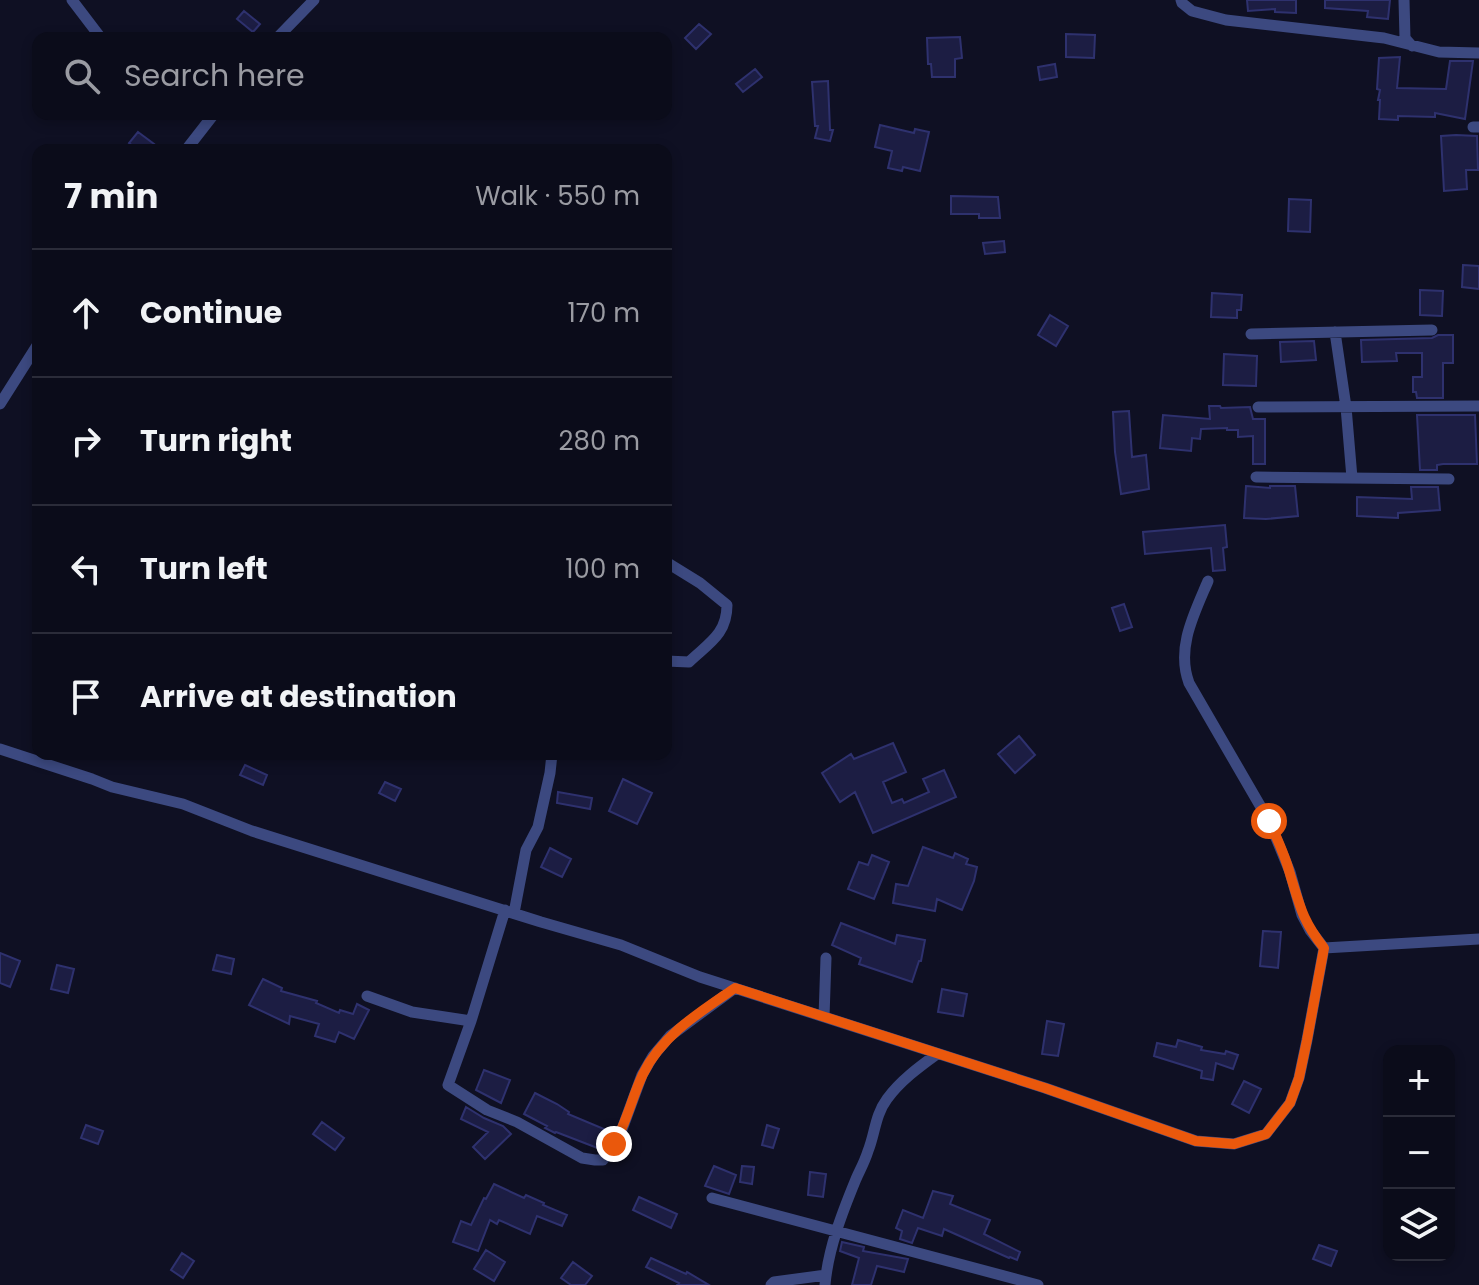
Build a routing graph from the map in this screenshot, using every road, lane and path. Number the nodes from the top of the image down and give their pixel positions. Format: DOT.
graph roads {
  1 [pos="72,0"];
  2 [pos="314,0"];
  3 [pos="1181,0"];
  4 [pos="1404,0"];
  5 [pos="96,32"];
  6 [pos="283,32"];
  7 [pos="1412,46"];
  8 [pos="1479,53"];
  9 [pos="209,120"];
  10 [pos="191,144"];
  11 [pos="1432,330"];
  12 [pos="1335,332"];
  13 [pos="1251,334"];
  14 [pos="32,353"];
  15 [pos="0,404"];
  16 [pos="1479,406"];
  17 [pos="1258,407"];
  18 [pos="1346,407"];
  19 [pos="1256,477"];
  20 [pos="1352,478"];
  21 [pos="1449,479"];
  22 [pos="672,566"];
  23 [pos="1208,581"];
  24 [pos="672,661"];
  25 [pos="0,749"];
  26 [pos="32,759"];
  27 [pos="34,760"];
  28 [pos="551,760"];
  29 [pos="509,912"];
  30 [pos="1479,939"];
  31 [pos="1324,948"];
  32 [pos="826,958"];
  33 [pos="735,988"];
  34 [pos="367,996"];
  35 [pos="824,1017"];
  36 [pos="471,1021"];
  37 [pos="937,1054"];
  38 [pos="712,1198"];
  39 [pos="837,1232"];
  40 [pos="825,1280"];
  41 [pos="771,1285"];
  42 [pos="1038,1285"];
  1 -- 5 [label="street"];
  2 -- 6 [label="street"];
  3 -- 7 [label="street"];
  4 -- 7 [label="street"];
  7 -- 8 [label="street"];
  9 -- 10 [label="street"];
  11 -- 12 [label="street"];
  12 -- 13 [label="street"];
  12 -- 18 [label="street"];
  14 -- 15 [label="street"];
  16 -- 18 [label="street"];
  17 -- 18 [label="street"];
  18 -- 20 [label="street"];
  19 -- 20 [label="street"];
  20 -- 21 [label="street"];
  22 -- 24 [label="street"];
  23 -- 31 [label="street"];
  25 -- 26 [label="street"];
  27 -- 29 [label="street"];
  28 -- 29 [label="street"];
  29 -- 33 [label="street"];
  29 -- 36 [label="street"];
  30 -- 31 [label="street"];
  31 -- 37 [label="street"];
  32 -- 35 [label="street"];
  33 -- 35 [label="street"];
  33 -- 36 [label="street"];
  34 -- 36 [label="street"];
  35 -- 37 [label="street"];
  37 -- 39 [label="street"];
  38 -- 39 [label="street"];
  39 -- 40 [label="street"];
  39 -- 42 [label="street"];
  40 -- 41 [label="street"];
}
